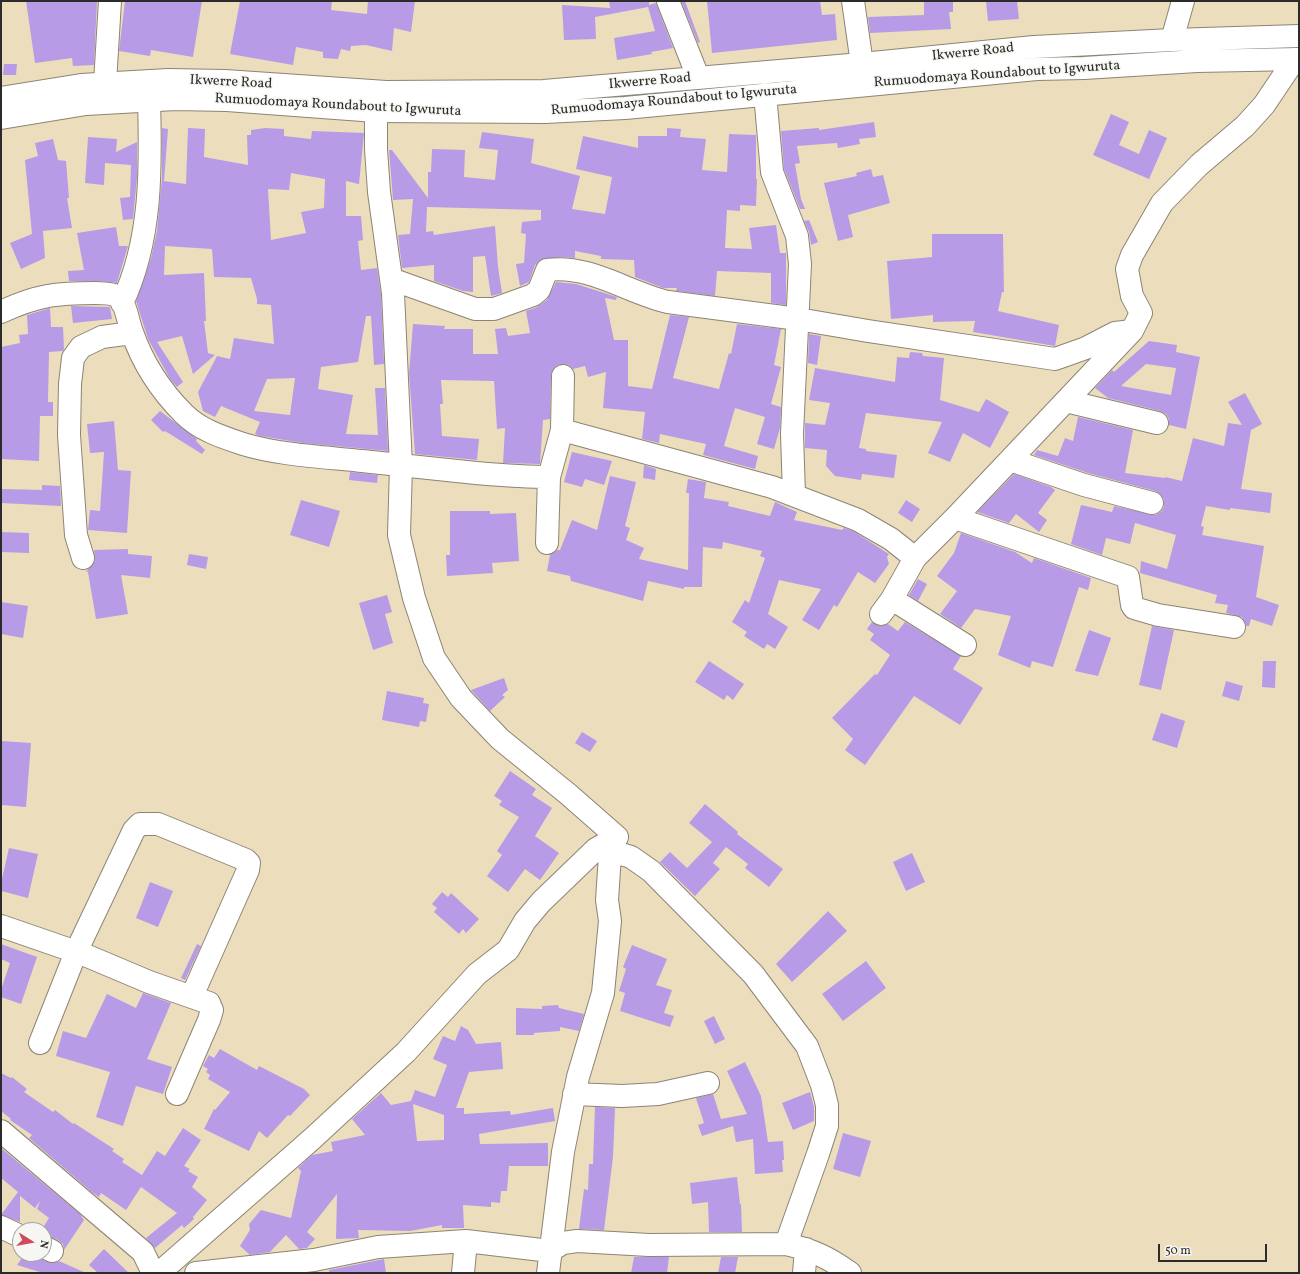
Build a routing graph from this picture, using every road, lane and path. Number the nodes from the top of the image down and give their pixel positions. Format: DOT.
graph roads {
  1 [pos="110,1"];
  2 [pos="668,1"];
  3 [pos="852,1"];
  4 [pos="1183,1"];
  5 [pos="1299,36"];
  6 [pos="1172,40"];
  7 [pos="1297,59"];
  8 [pos="861,75"];
  9 [pos="698,77"];
  10 [pos="105,83"];
  11 [pos="765,94"];
  12 [pos="1,98"];
  13 [pos="149,100"];
  14 [pos="376,111"];
  15 [pos="1,118"];
  16 [pos="391,279"];
  17 [pos="122,303"];
  18 [pos="1,312"];
  19 [pos="798,319"];
  20 [pos="1132,331"];
  21 [pos="132,333"];
  22 [pos="563,376"];
  23 [pos="1066,401"];
  24 [pos="1157,423"];
  25 [pos="562,430"];
  26 [pos="1010,460"];
  27 [pos="401,466"];
  28 [pos="549,476"];
  29 [pos="794,496"];
  30 [pos="1152,503"];
  31 [pos="955,518"];
  32 [pos="547,543"];
  33 [pos="82,558"];
  34 [pos="915,558"];
  35 [pos="1234,627"];
  36 [pos="965,645"];
  37 [pos="613,846"];
  38 [pos="1,926"];
  39 [pos="76,952"];
  40 [pos="192,996"];
  41 [pos="40,1044"];
  42 [pos="708,1083"];
  43 [pos="177,1094"];
  44 [pos="574,1094"];
  45 [pos="1,1131"];
  46 [pos="1,1227"];
  47 [pos="12,1232"];
  48 [pos="466,1241"];
  49 [pos="796,1246"];
  50 [pos="550,1251"];
  51 [pos="313,1267"];
  52 [pos="153,1273"];
  53 [pos="159,1273"];
  54 [pos="196,1273"];
  55 [pos="463,1273"];
  56 [pos="548,1273"];
  57 [pos="804,1273"];
  58 [pos="850,1273"];
  1 -- 10 [label="street"];
  2 -- 9 [label="street"];
  3 -- 8 [label="street"];
  4 -- 6 [label="street"];
  5 -- 6 [label="street, Ikwerre Road"];
  6 -- 8 [label="street, Ikwerre Road"];
  7 -- 8 [label="street, Rumuodomaya Roundabout to Igwuruta"];
  7 -- 20 [label="street"];
  8 -- 9 [label="street, Ikwerre Road"];
  8 -- 11 [label="street, Rumuodomaya Roundabout to Igwuruta"];
  9 -- 10 [label="street, Ikwerre Road"];
  10 -- 12 [label="street, Ikwerre Road"];
  11 -- 14 [label="street, Rumuodomaya Roundabout to Igwuruta"];
  11 -- 19 [label="street"];
  13 -- 14 [label="street, Rumuodomaya Roundabout to Igwuruta"];
  13 -- 15 [label="street, Rumuodomaya Roundabout to Igwuruta"];
  13 -- 17 [label="street"];
  14 -- 16 [label="street"];
  16 -- 19 [label="street"];
  16 -- 27 [label="street"];
  17 -- 18 [label="street"];
  17 -- 21 [label="street"];
  19 -- 20 [label="street"];
  19 -- 29 [label="street"];
  20 -- 23 [label="street"];
  21 -- 27 [label="street"];
  21 -- 33 [label="street"];
  22 -- 25 [label="street"];
  23 -- 24 [label="street"];
  23 -- 26 [label="street"];
  25 -- 28 [label="street"];
  25 -- 29 [label="street"];
  26 -- 30 [label="street"];
  26 -- 31 [label="street"];
  27 -- 28 [label="street"];
  27 -- 37 [label="street"];
  28 -- 32 [label="street"];
  29 -- 34 [label="street"];
  31 -- 34 [label="street"];
  31 -- 35 [label="street"];
  34 -- 36 [label="street"];
  37 -- 44 [label="street"];
  37 -- 49 [label="street"];
  37 -- 53 [label="street"];
  38 -- 39 [label="street"];
  39 -- 40 [label="street"];
  39 -- 40 [label="street"];
  39 -- 41 [label="street"];
  40 -- 43 [label="street"];
  42 -- 44 [label="street"];
  44 -- 50 [label="street"];
  45 -- 52 [label="street"];
  46 -- 47 [label="street"];
  48 -- 50 [label="street"];
  48 -- 51 [label="street"];
  48 -- 55 [label="street"];
  49 -- 50 [label="street"];
  49 -- 57 [label="street"];
  49 -- 58 [label="street"];
  50 -- 56 [label="street"];
  51 -- 54 [label="street"];
}
